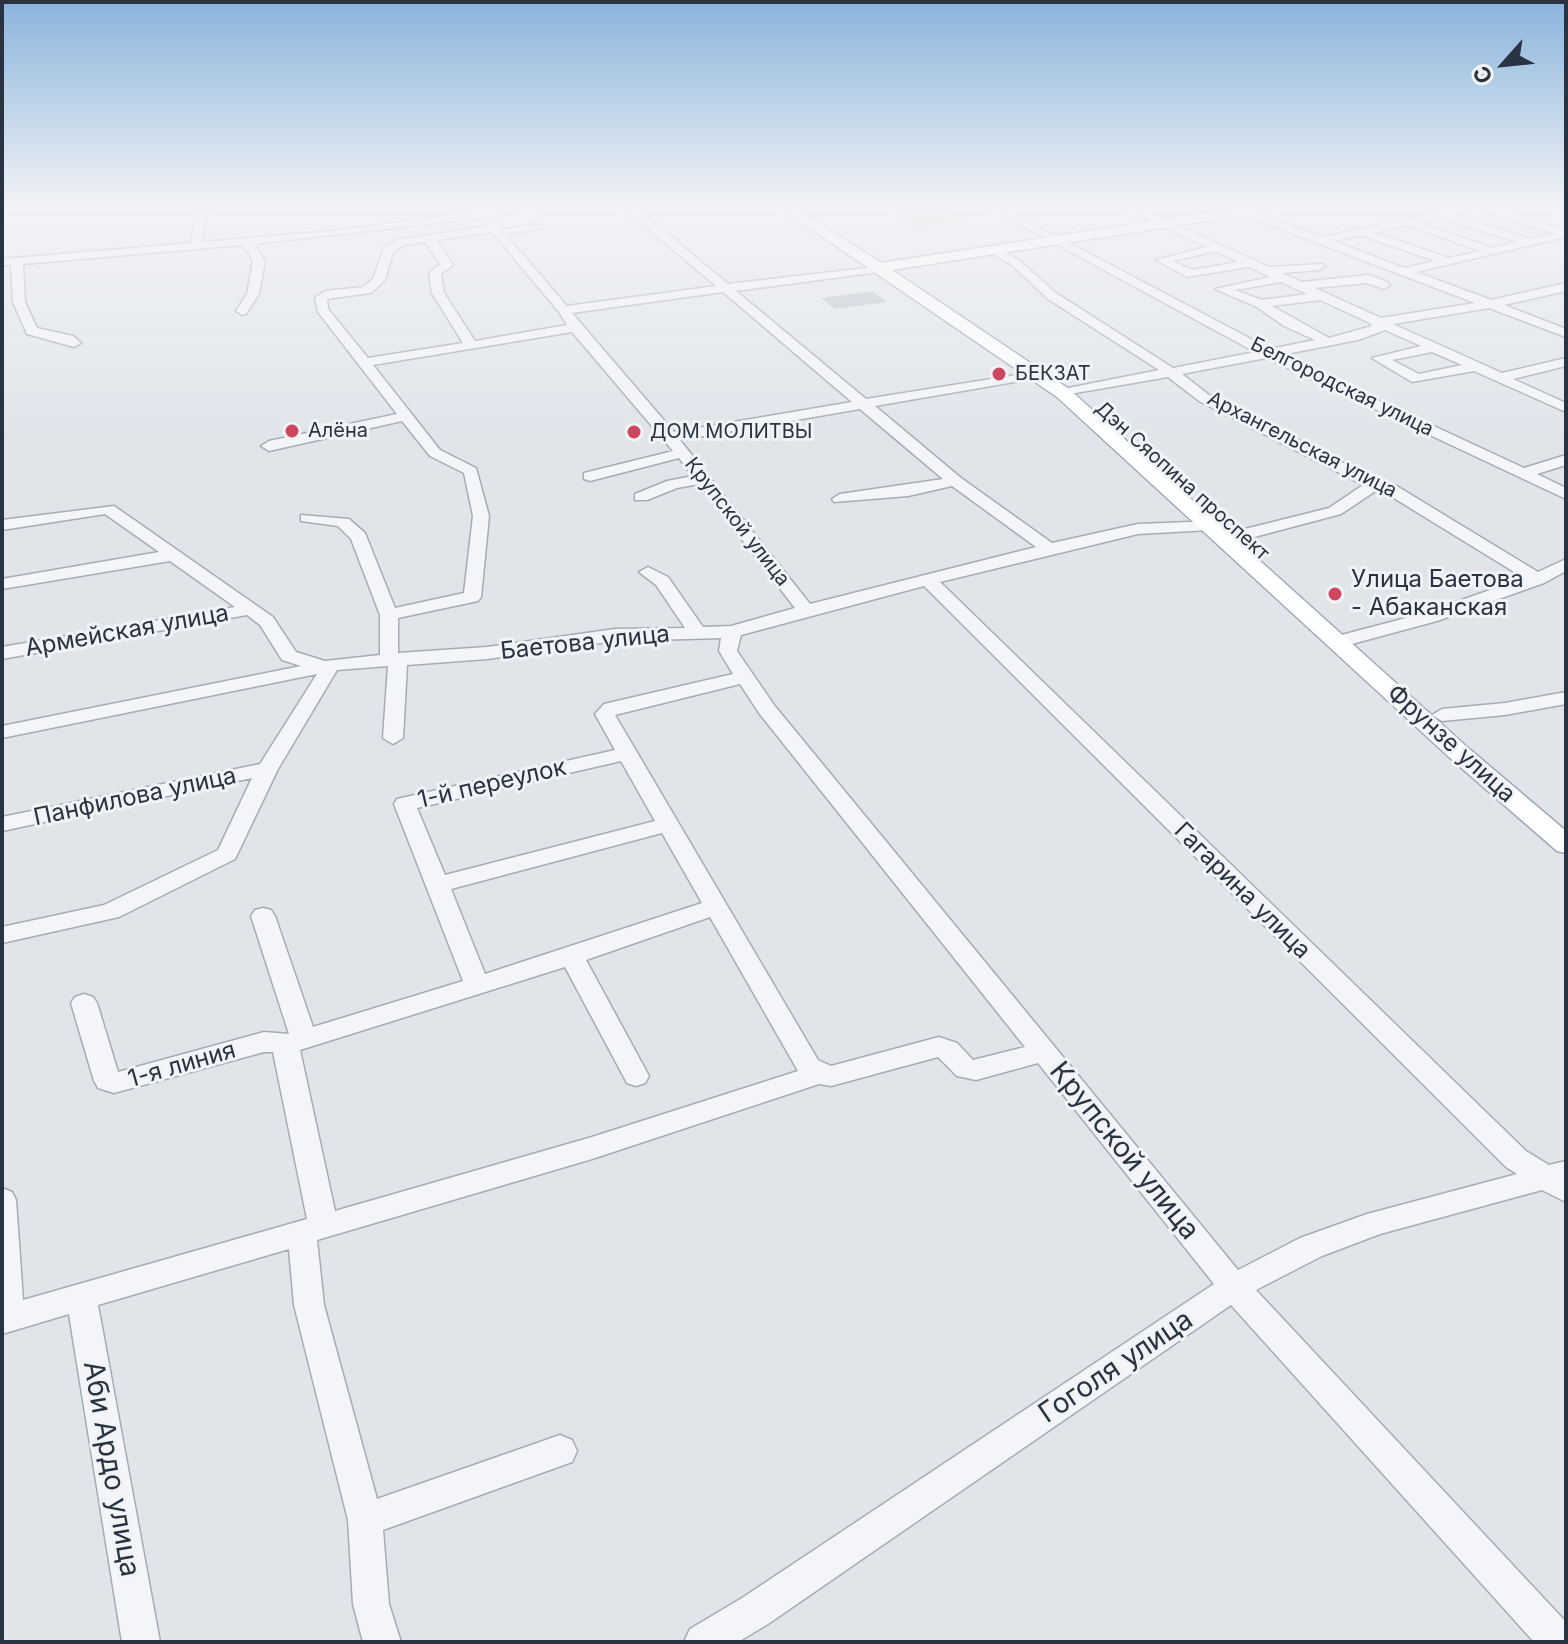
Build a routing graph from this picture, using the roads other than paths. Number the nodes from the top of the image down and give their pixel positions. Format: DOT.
graph roads {
  1 [pos="18,284"];
  2 [pos="255,284"];
  3 [pos="375,284"];
  4 [pos="437,284"];
  5 [pos="542,284"];
  6 [pos="718,284"];
  7 [pos="749,284"];
  8 [pos="911,284"];
  9 [pos="1039,284"];
  10 [pos="1138,284"];
  11 [pos="1251,284"];
  12 [pos="1295,284"];
  13 [pos="1322,284"];
  14 [pos="1381,284"];
  15 [pos="1432,284"];
  16 [pos="1384,285"];
  17 [pos="1300,286"];
  18 [pos="722,287"];
  19 [pos="1566,287"];
  20 [pos="1319,296"];
  21 [pos="1261,304"];
  22 [pos="1487,305"];
  23 [pos="564,310"];
  24 [pos="242,311"];
  25 [pos="1380,325"];
  26 [pos="575,328"];
  27 [pos="1566,333"];
  28 [pos="1328,342"];
  29 [pos="74,343"];
  30 [pos="472,346"];
  31 [pos="1432,348"];
  32 [pos="1269,354"];
  33 [pos="1566,362"];
  34 [pos="364,363"];
  35 [pos="1474,367"];
  36 [pos="1047,372"];
  37 [pos="1172,373"];
  38 [pos="1499,378"];
  39 [pos="1071,391"];
  40 [pos="861,403"];
  41 [pos="1566,408"];
  42 [pos="406,416"];
  43 [pos="670,437"];
  44 [pos="269,446"];
  45 [pos="682,453"];
  46 [pos="1566,460"];
  47 [pos="1523,474"];
  48 [pos="590,476"];
  49 [pos="702,479"];
  50 [pos="955,481"];
  51 [pos="1374,485"];
  52 [pos="1566,494"];
  53 [pos="641,497"];
  54 [pos="840,499"];
  55 [pos="307,518"];
  56 [pos="2,525"];
  57 [pos="1210,525"];
  58 [pos="1243,535"];
  59 [pos="1049,549"];
  60 [pos="174,555"];
  61 [pos="1566,564"];
  62 [pos="648,572"];
  63 [pos="1538,579"];
  64 [pos="928,580"];
  65 [pos="2,584"];
  66 [pos="252,609"];
  67 [pos="806,610"];
  68 [pos="389,615"];
  69 [pos="732,632"];
  70 [pos="698,633"];
  71 [pos="1345,640"];
  72 [pos="2,653"];
  73 [pos="394,658"];
  74 [pos="327,668"];
  75 [pos="745,677"];
  76 [pos="1566,698"];
  77 [pos="1442,715"];
  78 [pos="2,732"];
  79 [pos="393,738"];
  80 [pos="627,753"];
  81 [pos="267,769"];
  82 [pos="1566,823"];
  83 [pos="2,824"];
  84 [pos="669,824"];
  85 [pos="1566,845"];
  86 [pos="437,885"];
  87 [pos="716,907"];
  88 [pos="263,916"];
  89 [pos="2,935"];
  90 [pos="572,956"];
  91 [pos="477,984"];
  92 [pos="84,1003"];
  93 [pos="296,1041"];
  94 [pos="1044,1052"];
  95 [pos="819,1074"];
  96 [pos="636,1076"];
  97 [pos="1560,1180"];
  98 [pos="2,1200"];
  99 [pos="313,1231"];
  100 [pos="1234,1287"];
  101 [pos="81,1296"];
  102 [pos="5,1319"];
  103 [pos="560,1451"];
  104 [pos="365,1520"];
  105 [pos="141,1642"];
  106 [pos="382,1642"];
  107 [pos="703,1642"];
  108 [pos="1559,1642"];
  1 -- 29 [label="street"];
  2 -- 24 [label="street"];
  3 -- 34 [label="street"];
  4 -- 30 [label="street"];
  5 -- 23 [label="street, Крупской улица"];
  6 -- 18 [label="street"];
  7 -- 18 [label="street"];
  8 -- 36 [label="main road, Дэн Сяопина проспект"];
  9 -- 37 [label="street, Архангельская улица"];
  10 -- 32 [label="street, Белгородская улица"];
  11 -- 21 [label="street"];
  12 -- 17 [label="street"];
  13 -- 17 [label="street"];
  14 -- 16 [label="street"];
  15 -- 22 [label="street"];
  17 -- 20 [label="street"];
  18 -- 23 [label="street"];
  18 -- 40 [label="street"];
  19 -- 22 [label="street"];
  20 -- 21 [label="street"];
  20 -- 25 [label="street"];
  21 -- 28 [label="street"];
  22 -- 25 [label="street"];
  22 -- 27 [label="street"];
  23 -- 26 [label="street, Крупской улица"];
  25 -- 28 [label="street"];
  25 -- 31 [label="street"];
  26 -- 30 [label="street"];
  26 -- 43 [label="street, Крупской улица"];
  28 -- 32 [label="street"];
  30 -- 34 [label="street"];
  31 -- 35 [label="street"];
  31 -- 35 [label="street"];
  32 -- 37 [label="street"];
  32 -- 47 [label="street, Белгородская улица"];
  33 -- 38 [label="street"];
  34 -- 42 [label="street"];
  35 -- 38 [label="street"];
  36 -- 39 [label="main road, Дэн Сяопина проспект"];
  36 -- 40 [label="street"];
  37 -- 39 [label="street"];
  37 -- 51 [label="street, Архангельская улица"];
  38 -- 41 [label="street"];
  39 -- 57 [label="main road, Дэн Сяопина проспект"];
  39 -- 58 [label="main road, Дэн Сяопина проспект"];
  40 -- 43 [label="street"];
  40 -- 50 [label="street"];
  42 -- 44 [label="street"];
  42 -- 68 [label="street"];
  43 -- 45 [label="street, Крупской улица"];
  45 -- 48 [label="street"];
  45 -- 49 [label="street, Крупской улица"];
  46 -- 47 [label="street"];
  47 -- 52 [label="street, Белгородская улица"];
  49 -- 53 [label="street"];
  49 -- 67 [label="street, Крупской улица"];
  50 -- 54 [label="street"];
  50 -- 59 [label="street"];
  51 -- 58 [label="street"];
  51 -- 63 [label="street, Архангельская улица"];
  55 -- 68 [label="street"];
  56 -- 60 [label="street"];
  57 -- 59 [label="street, Баетова улица"];
  57 -- 71 [label="main road, Дэн Сяопина проспект"];
  58 -- 71 [label="main road, Дэн Сяопина проспект"];
  59 -- 64 [label="street, Баетова улица"];
  60 -- 65 [label="street"];
  60 -- 66 [label="street"];
  61 -- 63 [label="street"];
  62 -- 70 [label="street"];
  63 -- 71 [label="street"];
  64 -- 67 [label="street, Баетова улица"];
  64 -- 97 [label="street, Гагарина улица"];
  66 -- 72 [label="street, Армейская улица"];
  66 -- 74 [label="street"];
  67 -- 69 [label="street, Баетова улица"];
  68 -- 73 [label="street"];
  69 -- 70 [label="street, Баетова улица"];
  69 -- 75 [label="street, Крупской улица"];
  70 -- 73 [label="street, Баетова улица"];
  71 -- 77 [label="main road, Фрунзе улица"];
  71 -- 85 [label="main road, Фрунзе улица"];
  73 -- 74 [label="street, Баетова улица"];
  73 -- 79 [label="street"];
  74 -- 78 [label="street, Баетова улица"];
  74 -- 81 [label="street"];
  75 -- 80 [label="street"];
  75 -- 94 [label="street, Крупской улица"];
  76 -- 77 [label="street"];
  77 -- 82 [label="main road, Фрунзе улица"];
  80 -- 84 [label="street"];
  80 -- 86 [label="street, 1-й переулок"];
  81 -- 83 [label="street, Панфилова улица"];
  81 -- 89 [label="street"];
  84 -- 86 [label="street"];
  84 -- 87 [label="street"];
  86 -- 91 [label="street, 1-й переулок"];
  87 -- 90 [label="street"];
  87 -- 95 [label="street"];
  88 -- 93 [label="street"];
  90 -- 91 [label="street"];
  90 -- 96 [label="street"];
  91 -- 93 [label="street"];
  92 -- 93 [label="street, 1-я линия"];
  93 -- 99 [label="street"];
  94 -- 95 [label="street"];
  94 -- 100 [label="street, Крупской улица"];
  95 -- 99 [label="street"];
  97 -- 100 [label="street, Гоголя улица"];
  98 -- 102 [label="street"];
  99 -- 101 [label="street"];
  99 -- 104 [label="street"];
  100 -- 107 [label="street, Гоголя улица"];
  100 -- 108 [label="street, Крупской улица"];
  101 -- 102 [label="street"];
  101 -- 105 [label="street, Аби Ардо улица"];
  103 -- 104 [label="street"];
  104 -- 106 [label="street"];
}
